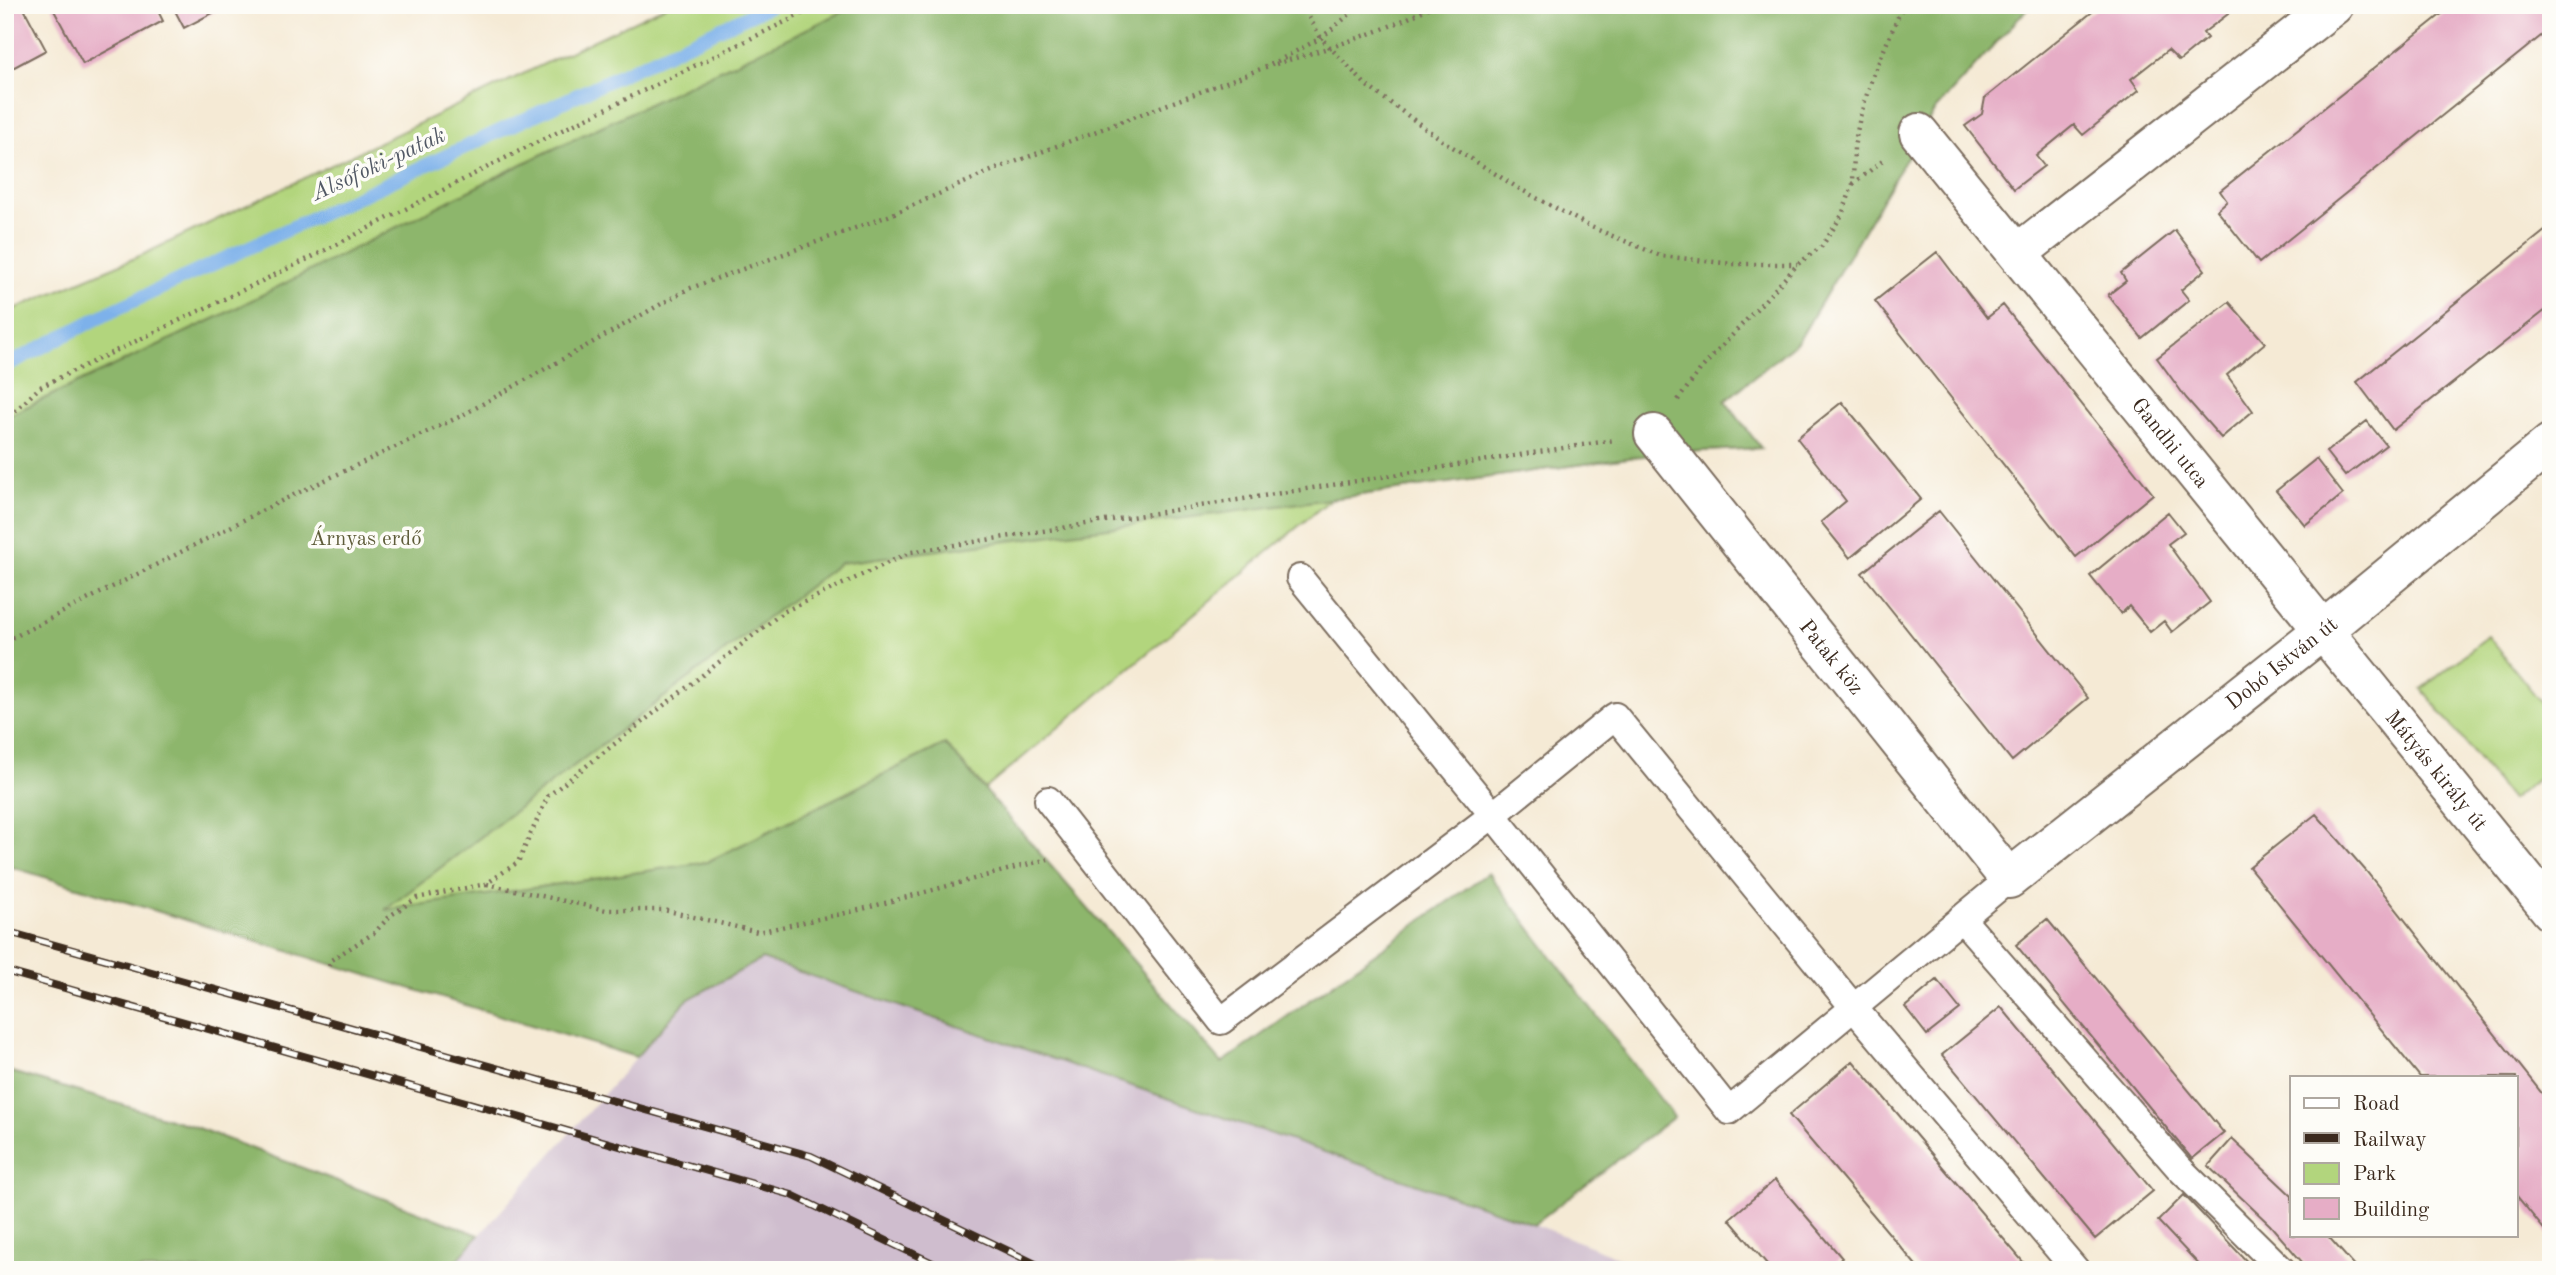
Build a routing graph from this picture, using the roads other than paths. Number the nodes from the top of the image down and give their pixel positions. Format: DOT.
graph roads {
  1 [pos="2334,5"];
  2 [pos="1919,133"];
  3 [pos="2018,253"];
  4 [pos="1654,434"];
  5 [pos="2551,443"];
  6 [pos="1300,578"];
  7 [pos="2322,631"];
  8 [pos="1048,800"];
  9 [pos="1493,814"];
  10 [pos="2009,879"];
  11 [pos="2551,911"];
  12 [pos="1961,918"];
  13 [pos="1854,1008"];
  14 [pos="2076,1270"];
  15 [pos="2282,1270"];
  1 -- 3 [label="street"];
  2 -- 3 [label="street, Gandhi utca"];
  3 -- 7 [label="street, Gandhi utca"];
  4 -- 10 [label="street, Patak köz"];
  5 -- 7 [label="street, Dobó István út"];
  6 -- 9 [label="lane"];
  7 -- 10 [label="street, Dobó István út"];
  7 -- 11 [label="street, Mátyás király út"];
  8 -- 9 [label="lane"];
  9 -- 13 [label="lane"];
  9 -- 13 [label="lane"];
  10 -- 12 [label="lane"];
  12 -- 13 [label="lane"];
  12 -- 15 [label="lane"];
  13 -- 14 [label="lane"];
}
